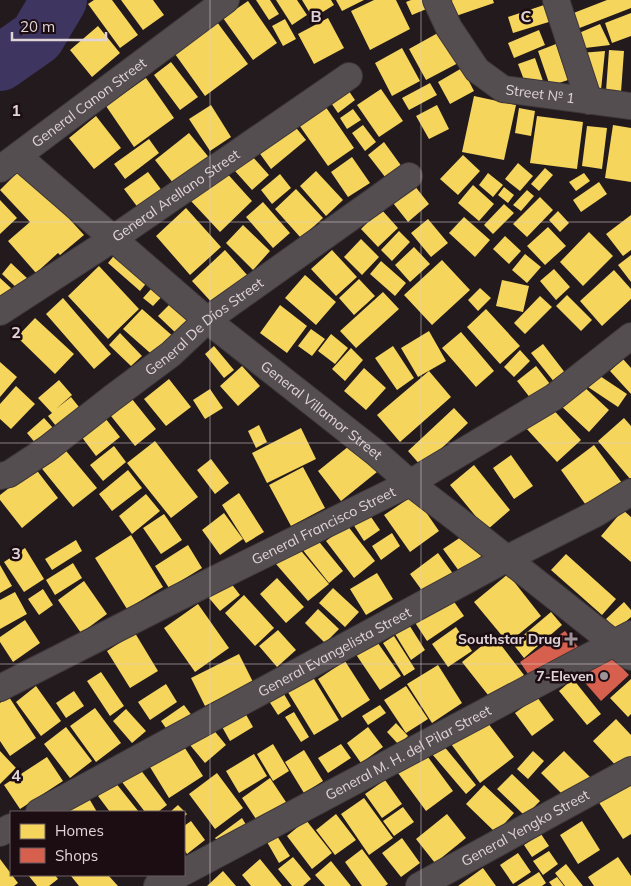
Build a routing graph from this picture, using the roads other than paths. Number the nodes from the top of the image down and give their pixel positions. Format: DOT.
graph roads {
  1 [pos="226,0"];
  2 [pos="436,0"];
  3 [pos="556,0"];
  4 [pos="349,76"];
  5 [pos="589,101"];
  6 [pos="631,106"];
  7 [pos="9,162"];
  8 [pos="409,176"];
  9 [pos="114,238"];
  10 [pos="0,312"];
  11 [pos="207,320"];
  12 [pos="631,336"];
  13 [pos="0,476"];
  14 [pos="410,483"];
  15 [pos="631,492"];
  16 [pos="506,559"];
  17 [pos="625,645"];
  18 [pos="0,688"];
  19 [pos="631,770"];
  20 [pos="41,811"];
  21 [pos="185,871"];
  22 [pos="177,876"];
  23 [pos="158,886"];
  24 [pos="419,886"];
  1 -- 7 [label="street, General Canon Street"];
  2 -- 5 [label="street, Street № 1"];
  3 -- 5 [label="street"];
  4 -- 9 [label="street, General Arellano Street"];
  5 -- 6 [label="street, Street № 1"];
  7 -- 9 [label="street, General Villamor Street"];
  8 -- 11 [label="street, General De Dios Street"];
  9 -- 10 [label="street, General Arellano Street"];
  9 -- 11 [label="street, General Villamor Street"];
  11 -- 13 [label="street, General De Dios Street"];
  11 -- 14 [label="street, General Villamor Street"];
  12 -- 14 [label="street, General Francisco Street"];
  14 -- 16 [label="street, General Villamor Street"];
  14 -- 18 [label="street, General Francisco Street"];
  15 -- 16 [label="street, General Evangelista Street"];
  16 -- 17 [label="street, General Villamor Street"];
  16 -- 20 [label="street, General Evangelista Street"];
  17 -- 21 [label="street, General M. H. del Pilar Street"];
  19 -- 24 [label="street, General Yengko Street"];
  22 -- 23 [label="street"];
}
